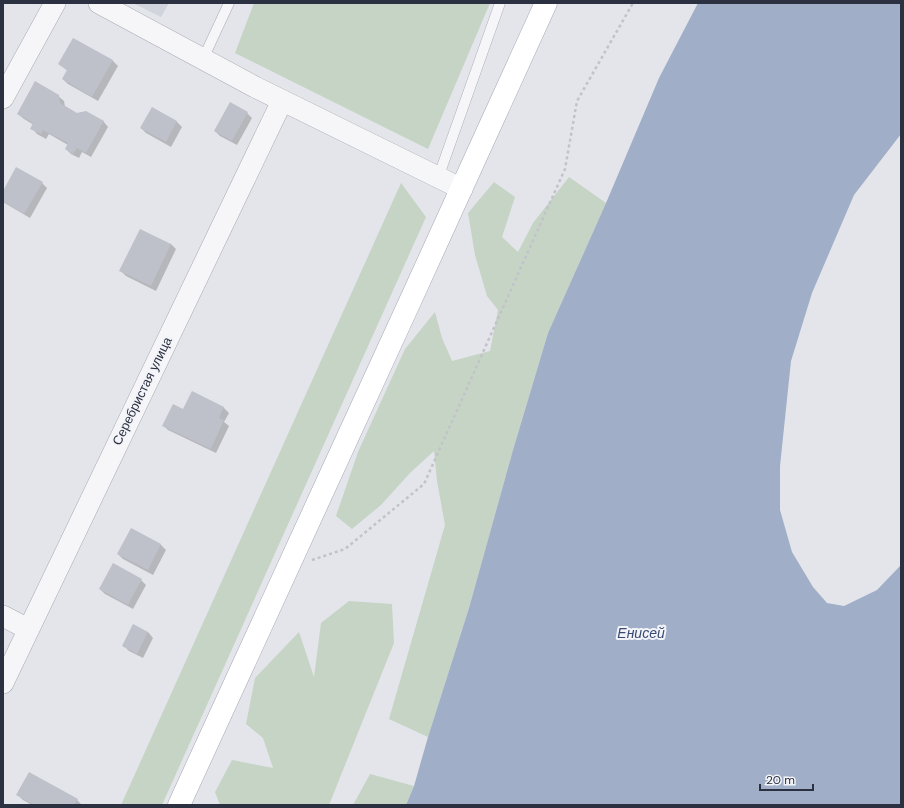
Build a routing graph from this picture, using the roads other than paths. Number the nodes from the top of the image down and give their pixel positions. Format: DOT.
graph roads {
  1 [pos="55,3"];
  2 [pos="99,3"];
  3 [pos="229,3"];
  4 [pos="500,3"];
  5 [pos="546,3"];
  6 [pos="203,59"];
  7 [pos="3,98"];
  8 [pos="282,101"];
  9 [pos="438,178"];
  10 [pos="462,189"];
  11 [pos="3,616"];
  12 [pos="28,629"];
  13 [pos="3,683"];
  14 [pos="179,805"];
  1 -- 7 [label="street"];
  2 -- 6 [label="street"];
  3 -- 6 [label="lane"];
  4 -- 9 [label="lane"];
  5 -- 10 [label="main road"];
  6 -- 8 [label="street"];
  8 -- 9 [label="street"];
  8 -- 12 [label="street, Серебристая улица"];
  9 -- 10 [label="street"];
  10 -- 14 [label="main road"];
  11 -- 12 [label="street"];
  12 -- 13 [label="street, Серебристая улица"];
}
